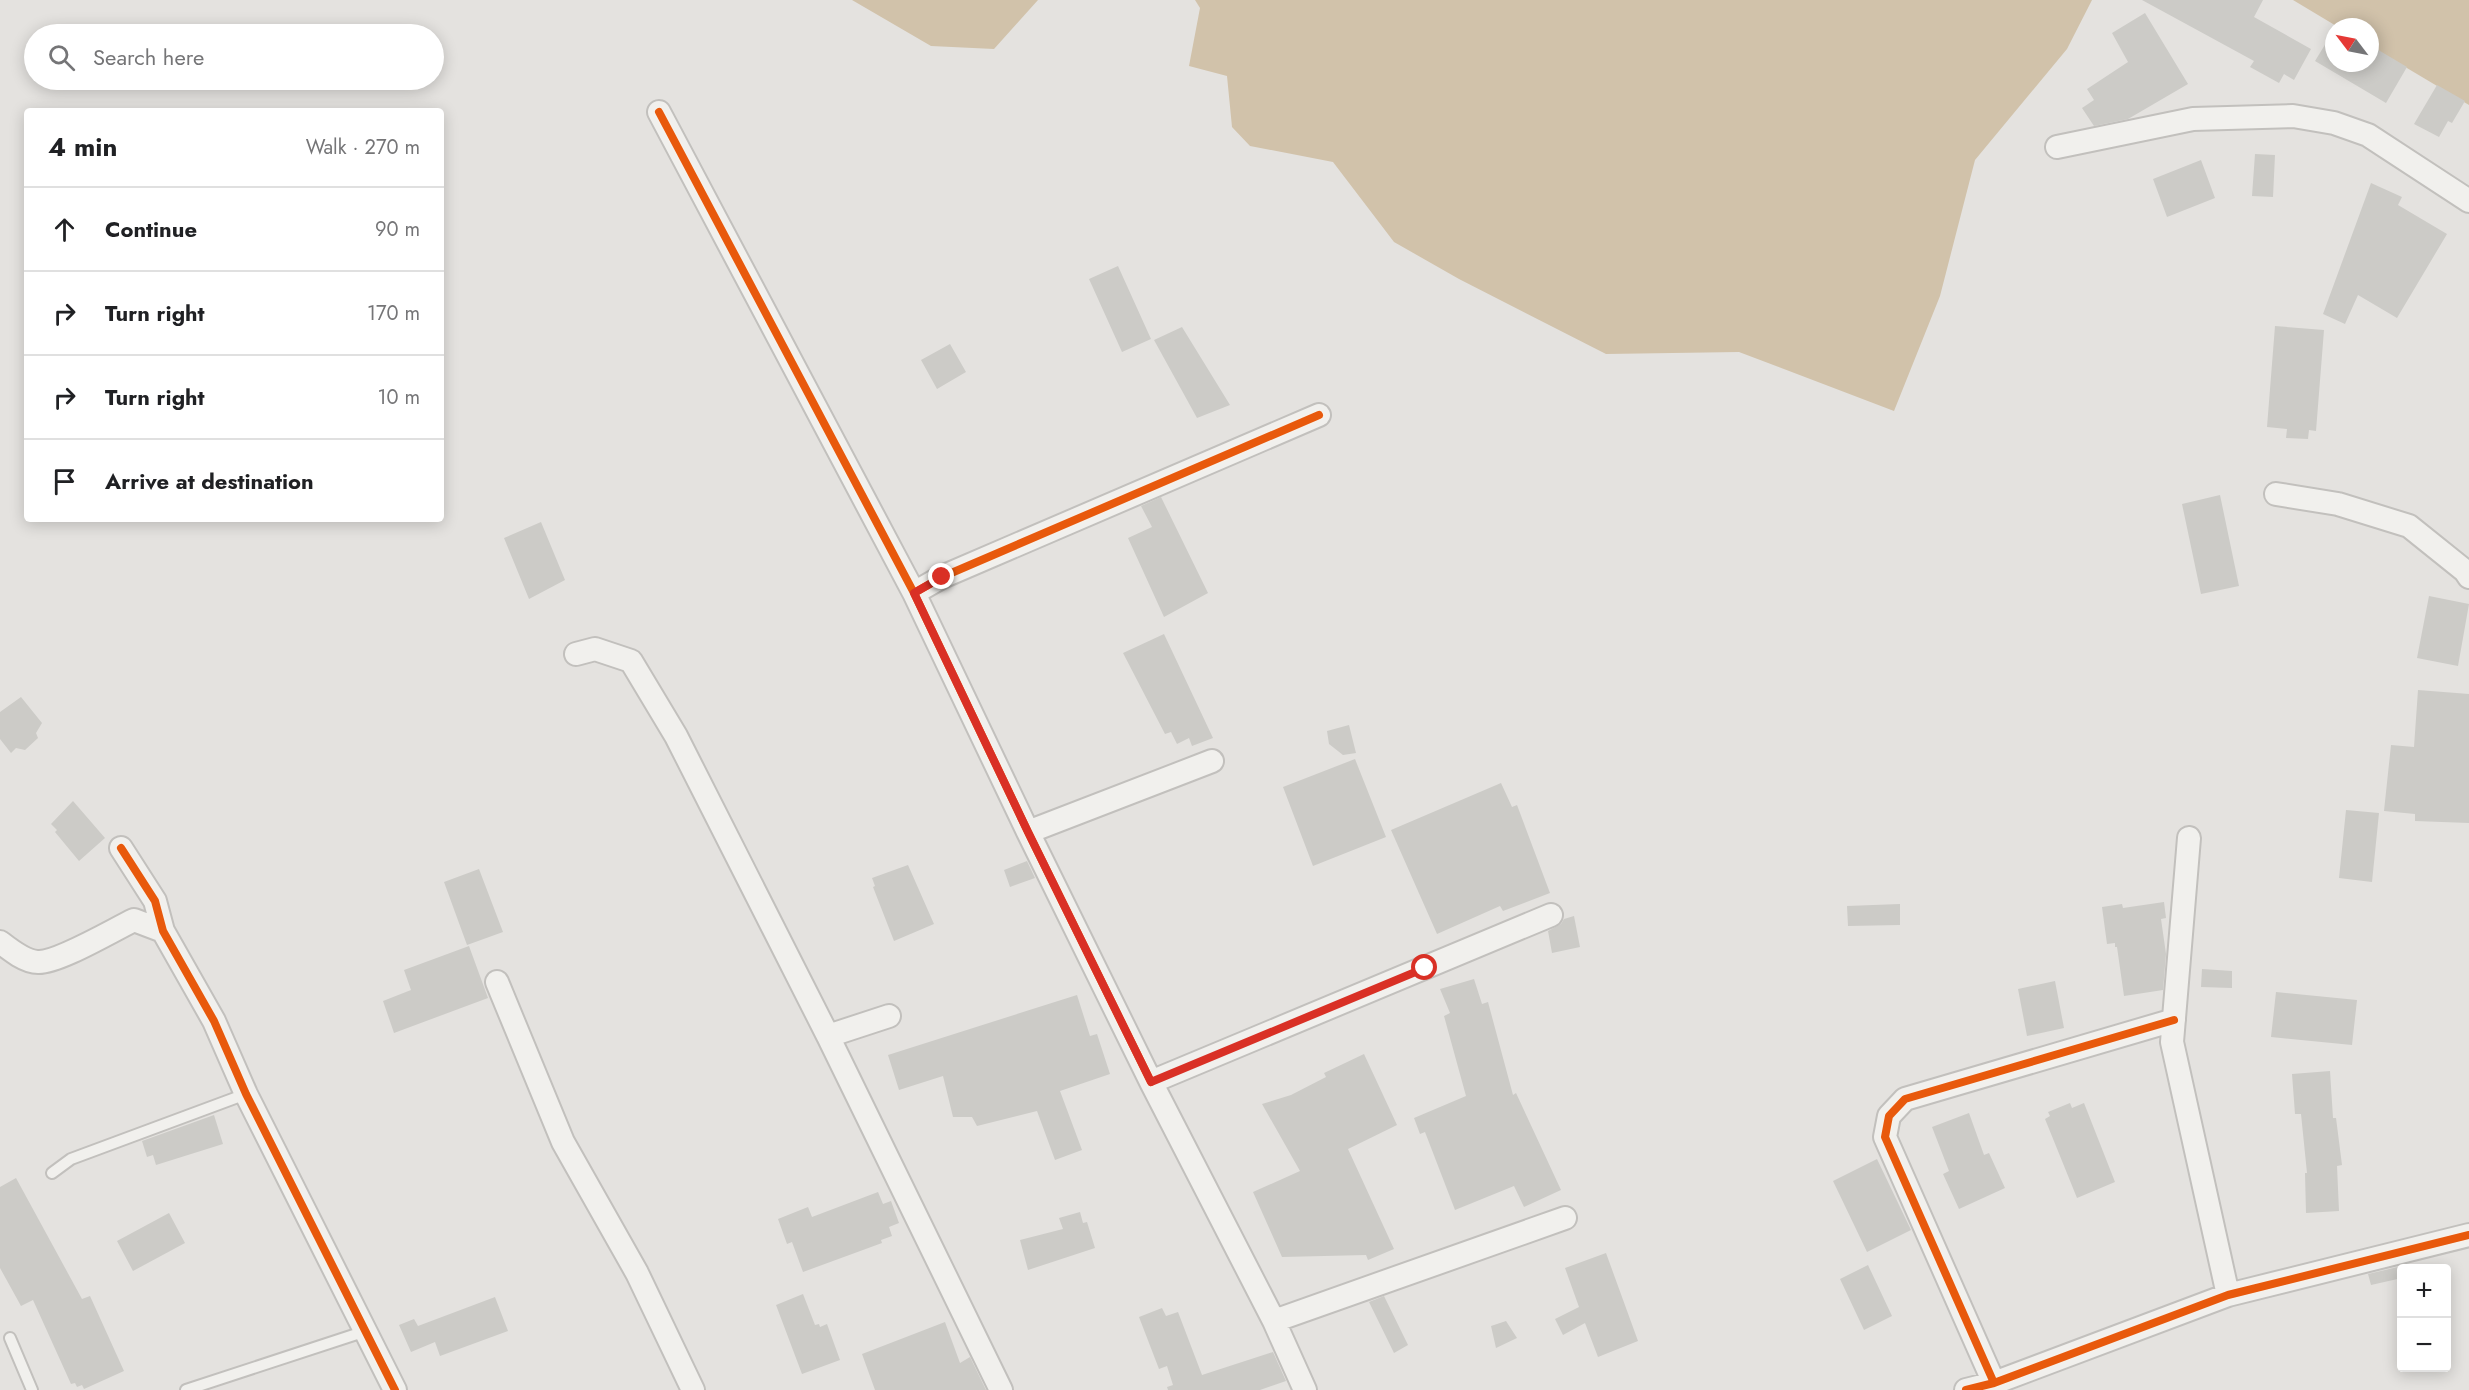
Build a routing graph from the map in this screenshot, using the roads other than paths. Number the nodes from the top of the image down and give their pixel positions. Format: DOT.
graph roads {
  1 [pos="659,112"];
  2 [pos="2057,147"];
  3 [pos="2469,201"];
  4 [pos="1319,415"];
  5 [pos="2276,494"];
  6 [pos="2469,577"];
  7 [pos="914,593"];
  8 [pos="576,654"];
  9 [pos="1212,760"];
  10 [pos="1028,832"];
  11 [pos="2189,838"];
  12 [pos="121,848"];
  13 [pos="1551,915"];
  14 [pos="163,931"];
  15 [pos="0,942"];
  16 [pos="496,982"];
  17 [pos="889,1016"];
  18 [pos="2174,1020"];
  19 [pos="828,1036"];
  20 [pos="1151,1082"];
  21 [pos="246,1095"];
  22 [pos="52,1173"];
  23 [pos="1565,1218"];
  24 [pos="2469,1235"];
  25 [pos="2228,1295"];
  26 [pos="1274,1321"];
  27 [pos="366,1331"];
  28 [pos="10,1338"];
  29 [pos="1994,1383"];
  30 [pos="32,1390"];
  31 [pos="186,1390"];
  32 [pos="395,1390"];
  33 [pos="693,1390"];
  34 [pos="1001,1390"];
  35 [pos="1305,1390"];
  36 [pos="1966,1390"];
  1 -- 7 [label="street"];
  2 -- 3 [label="street"];
  4 -- 7 [label="street"];
  5 -- 6 [label="street"];
  7 -- 10 [label="street"];
  8 -- 19 [label="street"];
  9 -- 10 [label="street"];
  10 -- 20 [label="street"];
  11 -- 18 [label="street"];
  12 -- 14 [label="street"];
  13 -- 20 [label="street"];
  14 -- 15 [label="street"];
  14 -- 21 [label="street"];
  16 -- 33 [label="street"];
  17 -- 19 [label="street"];
  18 -- 25 [label="street"];
  18 -- 29 [label="street"];
  19 -- 34 [label="street"];
  20 -- 26 [label="street"];
  21 -- 22 [label="lane"];
  21 -- 27 [label="street"];
  23 -- 26 [label="street"];
  24 -- 25 [label="street"];
  25 -- 29 [label="street"];
  26 -- 35 [label="street"];
  27 -- 31 [label="lane"];
  27 -- 32 [label="street"];
  28 -- 30 [label="lane"];
  29 -- 36 [label="street"];
}
